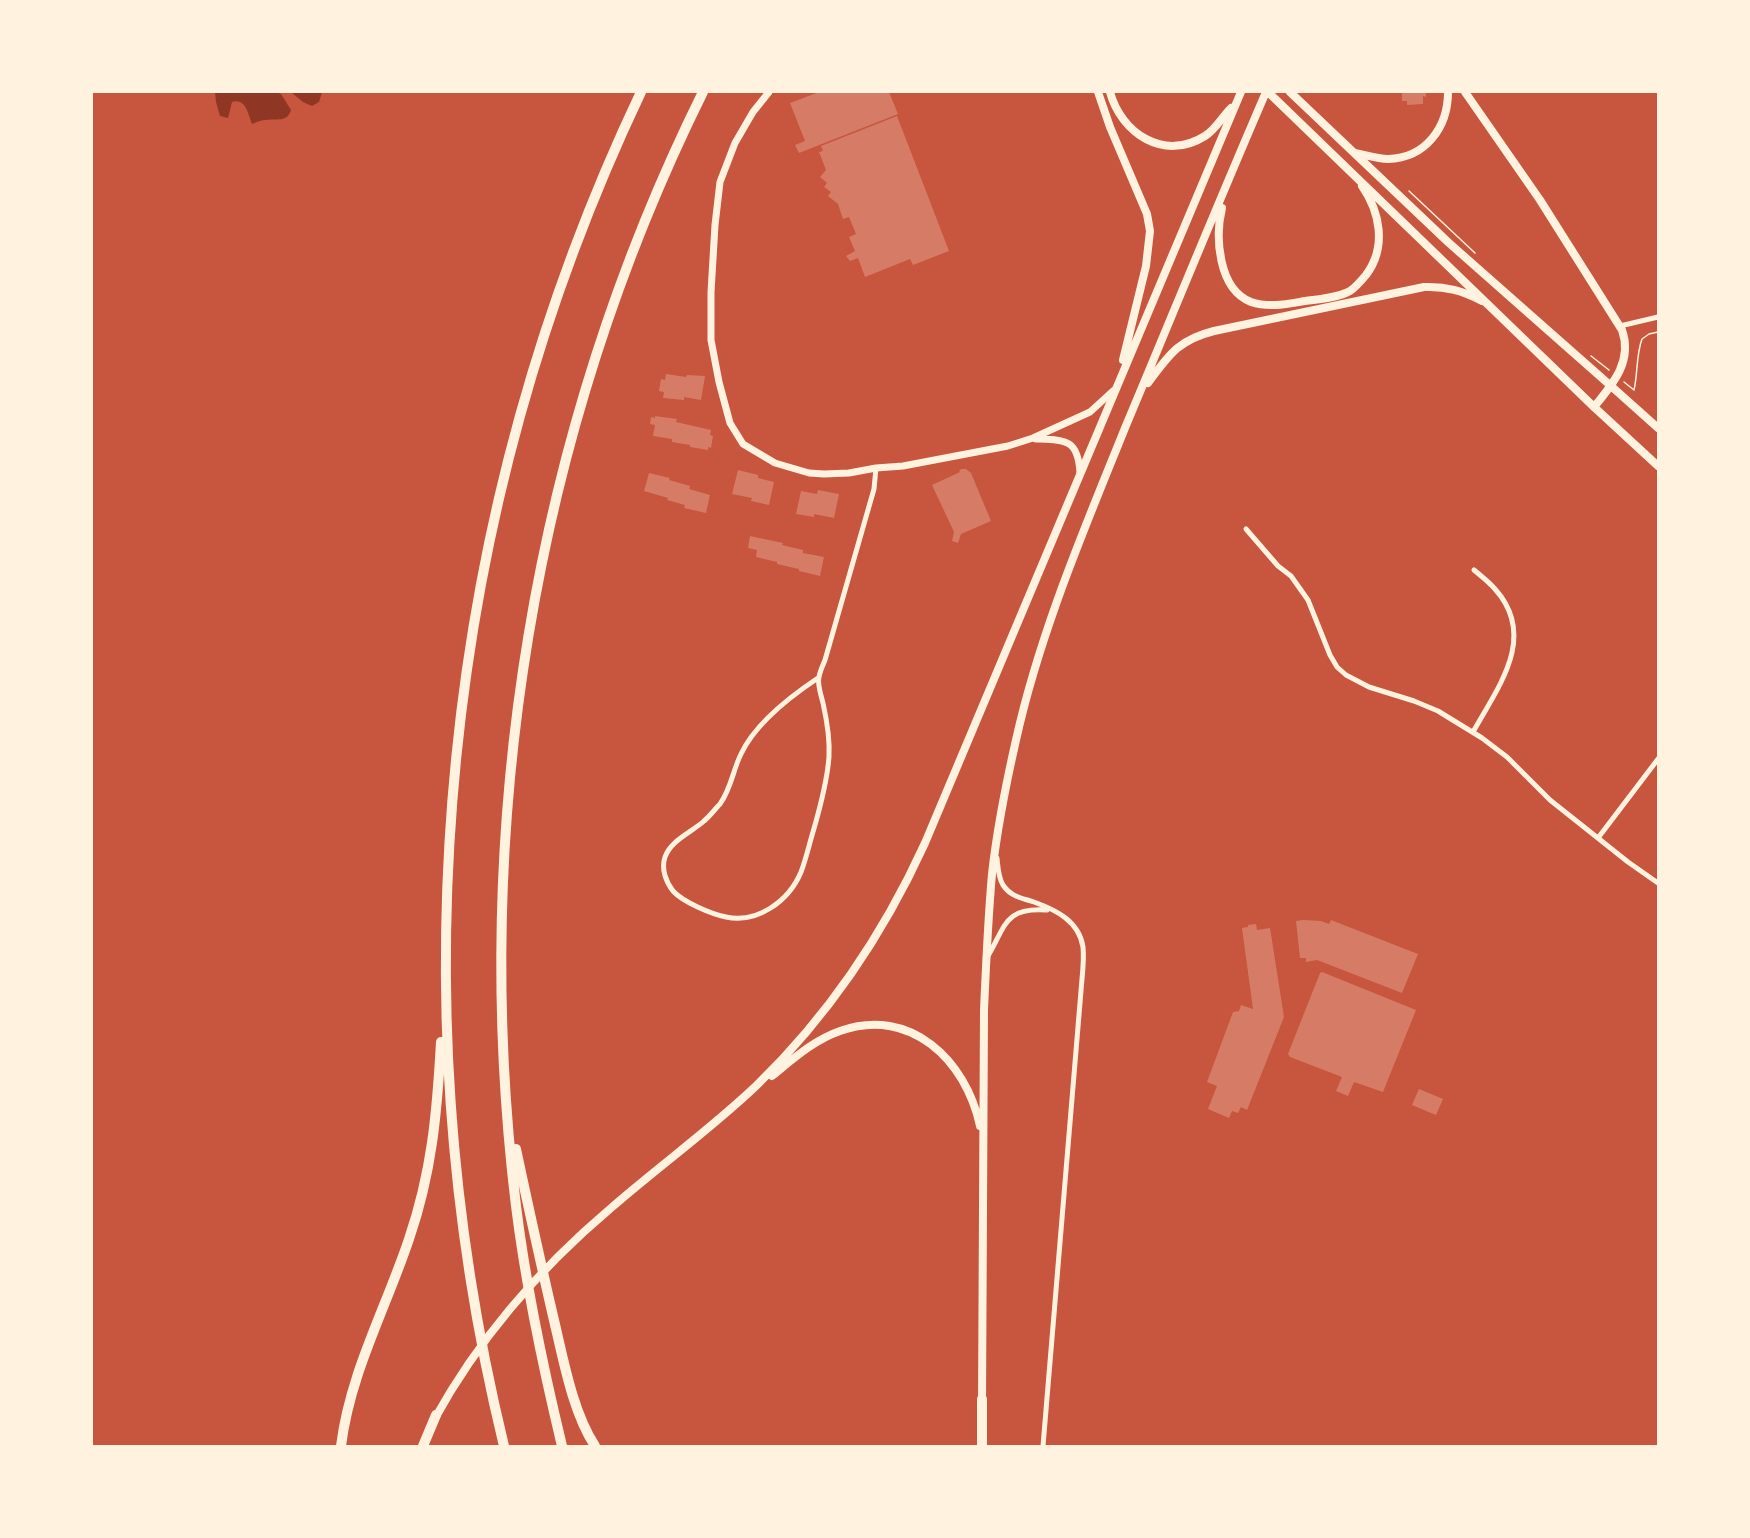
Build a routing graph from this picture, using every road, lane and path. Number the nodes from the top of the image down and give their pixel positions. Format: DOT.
graph roads {
  1 [pos="641,92"];
  2 [pos="703,92"];
  3 [pos="769,92"];
  4 [pos="1098,92"];
  5 [pos="1110,92"];
  6 [pos="1241,92"];
  7 [pos="1290,92"];
  8 [pos="1448,92"];
  9 [pos="1465,92"];
  10 [pos="1266,94"];
  11 [pos="1236,104"];
  12 [pos="1354,153"];
  13 [pos="1346,166"];
  14 [pos="1229,180"];
  15 [pos="1405,188"];
  16 [pos="1475,253"];
  17 [pos="1493,307"];
  18 [pos="1659,316"];
  19 [pos="1620,326"];
  20 [pos="1659,332"];
  21 [pos="1591,355"];
  22 [pos="1617,377"];
  23 [pos="1611,386"];
  24 [pos="1117,387"];
  25 [pos="1140,393"];
  26 [pos="1594,406"];
  27 [pos="1659,428"];
  28 [pos="1033,438"];
  29 [pos="1659,466"];
  30 [pos="876,468"];
  31 [pos="1080,475"];
  32 [pos="1245,529"];
  33 [pos="1474,570"];
  34 [pos="818,678"];
  35 [pos="1473,732"];
  36 [pos="1659,759"];
  37 [pos="1598,838"];
  38 [pos="996,850"];
  39 [pos="1659,883"];
  40 [pos="1052,910"];
  41 [pos="446,934"];
  42 [pos="986,959"];
  43 [pos="734,1106"];
  44 [pos="506,1107"];
  45 [pos="983,1162"];
  46 [pos="982,1399"];
  47 [pos="436,1415"];
  48 [pos="342,1446"];
  49 [pos="421,1446"];
  50 [pos="504,1446"];
  51 [pos="562,1446"];
  52 [pos="595,1446"];
  53 [pos="981,1446"];
  54 [pos="1043,1446"];
  1 -- 41 [label="highway"];
  2 -- 44 [label="highway"];
  3 -- 30 [label="street"];
  4 -- 24 [label="main road"];
  5 -- 11 [label="main road"];
  6 -- 11 [label="main road"];
  7 -- 12 [label="main road"];
  8 -- 12 [label="main road"];
  9 -- 19 [label="main road"];
  10 -- 13 [label="main road"];
  10 -- 14 [label="main road"];
  11 -- 24 [label="main road"];
  12 -- 23 [label="main road"];
  13 -- 14 [label="main road"];
  13 -- 17 [label="main road"];
  14 -- 25 [label="main road"];
  15 -- 16 [label="path"];
  17 -- 25 [label="main road"];
  17 -- 26 [label="main road"];
  18 -- 19 [label="street"];
  19 -- 22 [label="main road"];
  20 -- 22 [label="path"];
  21 -- 22 [label="path"];
  22 -- 23 [label="main road"];
  23 -- 26 [label="main road"];
  23 -- 27 [label="main road"];
  24 -- 28 [label="street"];
  24 -- 31 [label="main road"];
  25 -- 38 [label="main road"];
  26 -- 29 [label="main road"];
  28 -- 30 [label="street"];
  28 -- 31 [label="street"];
  30 -- 34 [label="street"];
  31 -- 43 [label="main road"];
  32 -- 35 [label="street"];
  33 -- 35 [label="street"];
  34 -- 34 [label="street"];
  35 -- 37 [label="street"];
  36 -- 37 [label="street"];
  37 -- 39 [label="street"];
  38 -- 40 [label="street"];
  38 -- 42 [label="main road"];
  40 -- 42 [label="street"];
  40 -- 54 [label="street"];
  41 -- 48 [label="highway"];
  41 -- 50 [label="highway"];
  42 -- 45 [label="main road"];
  43 -- 45 [label="main road"];
  43 -- 47 [label="main road"];
  44 -- 51 [label="highway"];
  44 -- 52 [label="highway"];
  45 -- 46 [label="main road"];
  46 -- 53 [label="highway"];
  47 -- 49 [label="highway"];
}
